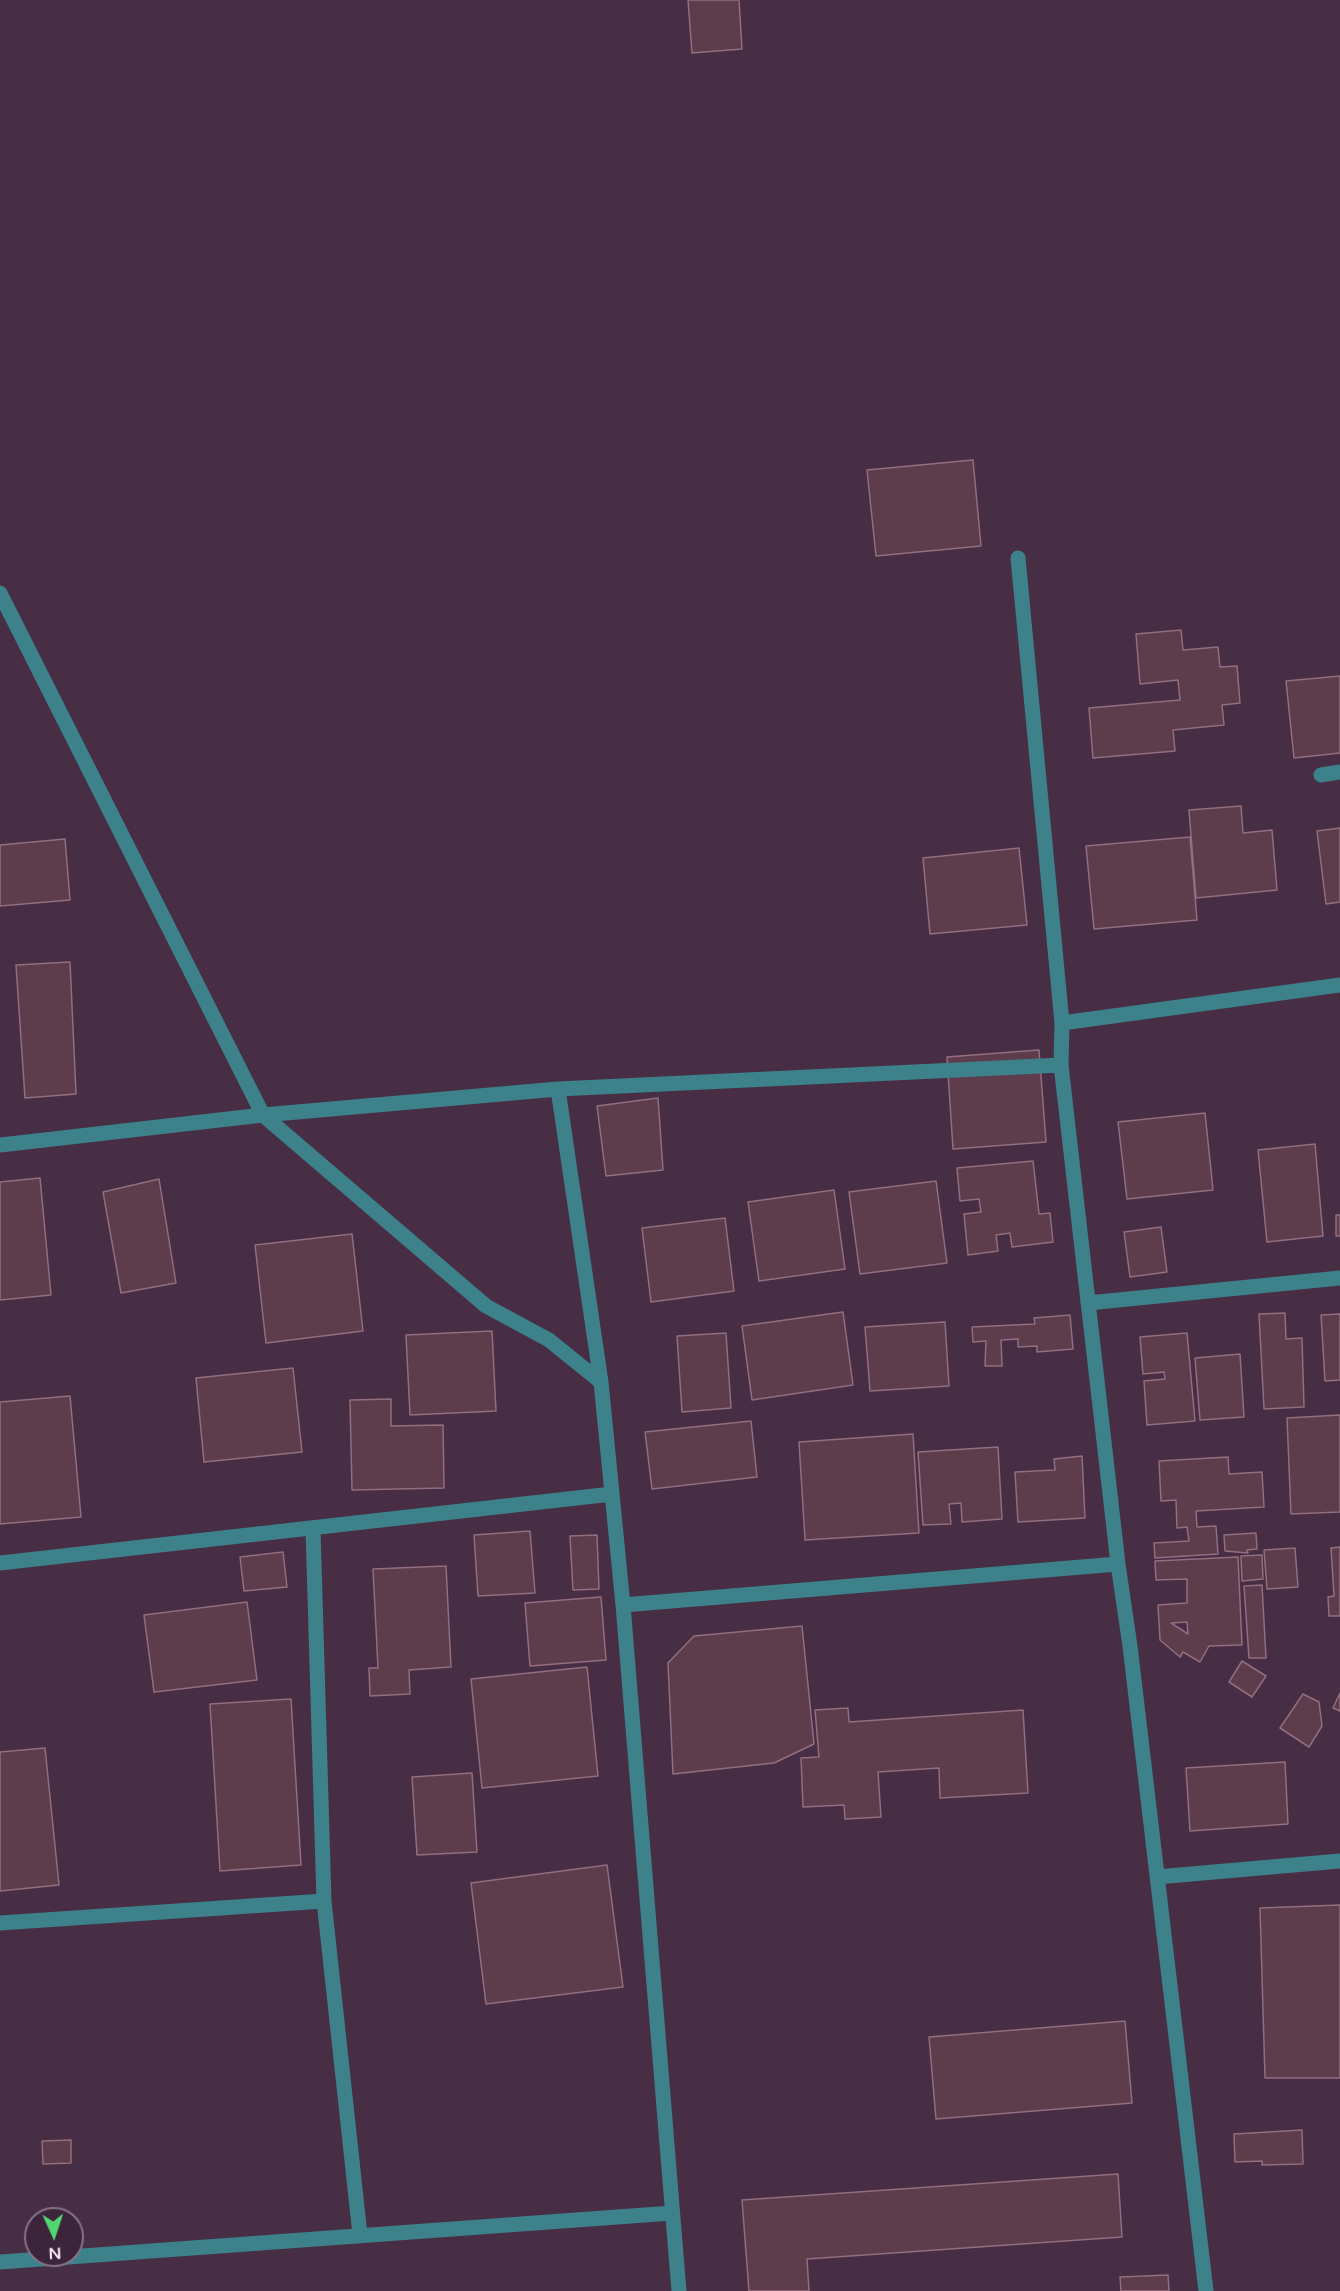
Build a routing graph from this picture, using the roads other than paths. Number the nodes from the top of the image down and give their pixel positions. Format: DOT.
graph roads {
  1 [pos="1018,558"];
  2 [pos="0,593"];
  3 [pos="1340,772"];
  4 [pos="1321,775"];
  5 [pos="1340,985"];
  6 [pos="1062,1023"];
  7 [pos="1061,1065"];
  8 [pos="558,1089"];
  9 [pos="263,1115"];
  10 [pos="0,1145"];
  11 [pos="1340,1278"];
  12 [pos="1088,1303"];
  13 [pos="602,1382"];
  14 [pos="612,1494"];
  15 [pos="313,1529"];
  16 [pos="0,1563"];
  17 [pos="1118,1564"];
  18 [pos="623,1605"];
  19 [pos="1340,1861"];
  20 [pos="1157,1877"];
  21 [pos="324,1901"];
  22 [pos="0,1923"];
  23 [pos="672,2213"];
  24 [pos="360,2235"];
  25 [pos="0,2262"];
  26 [pos="679,2291"];
  27 [pos="1206,2291"];
  1 -- 6 [label="street"];
  2 -- 9 [label="street"];
  3 -- 4 [label="street"];
  5 -- 6 [label="street"];
  6 -- 7 [label="street"];
  7 -- 8 [label="street"];
  7 -- 12 [label="street"];
  8 -- 9 [label="street"];
  8 -- 13 [label="street"];
  9 -- 10 [label="street"];
  9 -- 13 [label="street"];
  11 -- 12 [label="street"];
  12 -- 17 [label="street"];
  13 -- 14 [label="street"];
  14 -- 15 [label="street"];
  14 -- 18 [label="street"];
  15 -- 16 [label="street"];
  15 -- 21 [label="street"];
  17 -- 18 [label="street"];
  17 -- 20 [label="street"];
  18 -- 23 [label="street"];
  19 -- 20 [label="street"];
  20 -- 27 [label="street"];
  21 -- 22 [label="street"];
  21 -- 24 [label="street"];
  23 -- 24 [label="street"];
  23 -- 26 [label="street"];
  24 -- 25 [label="street"];
}
